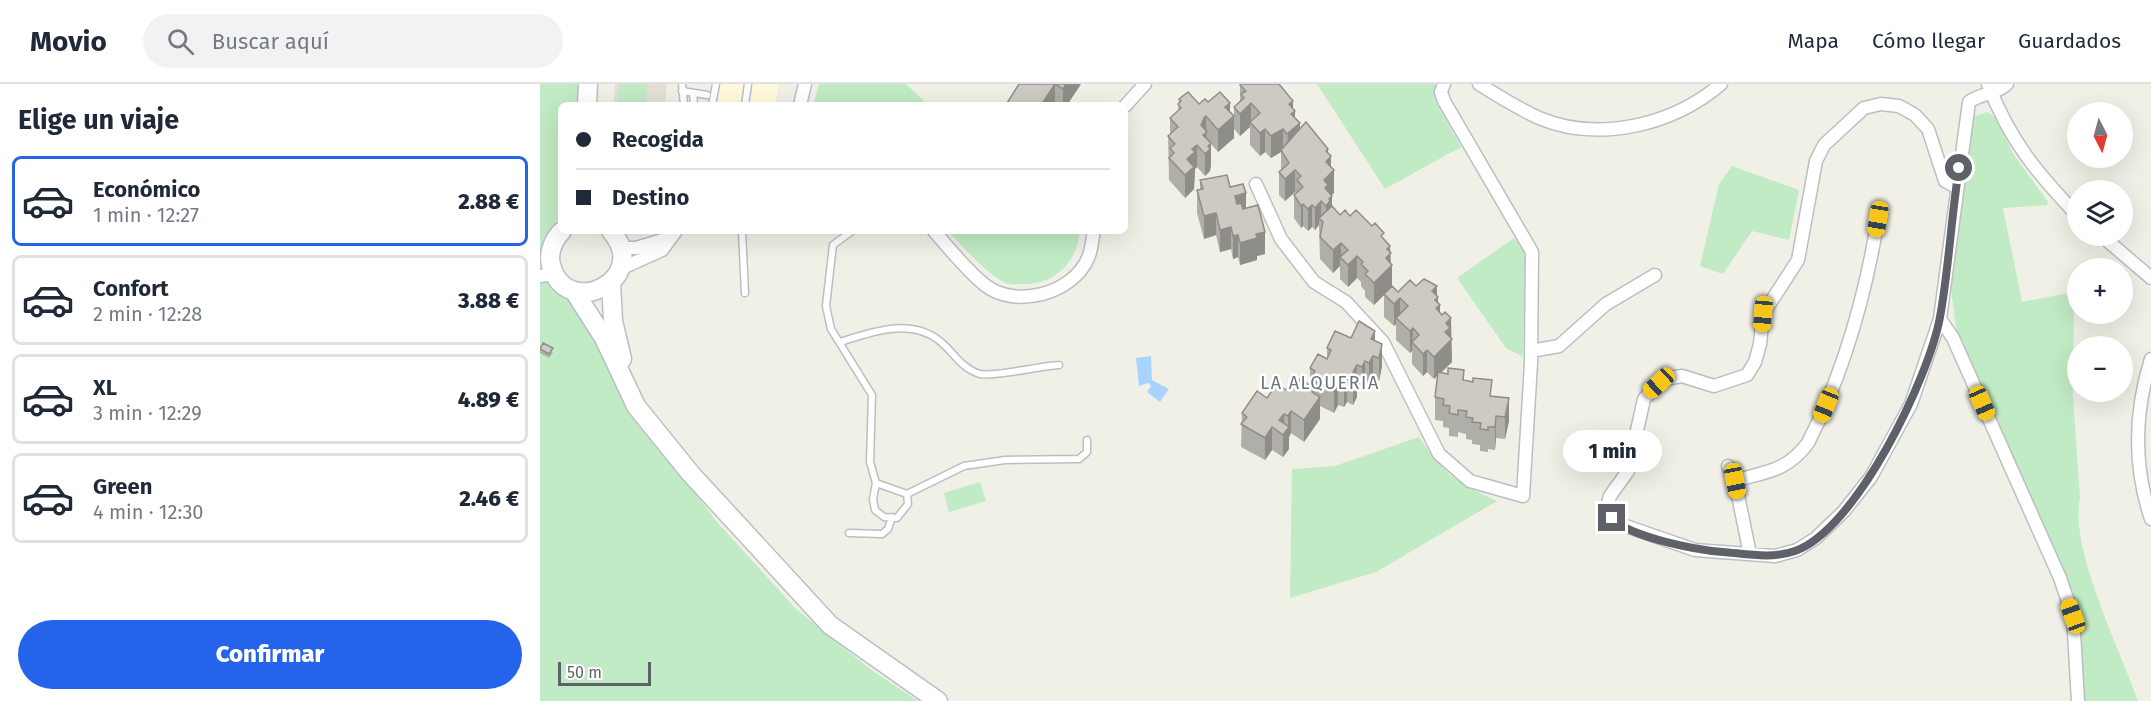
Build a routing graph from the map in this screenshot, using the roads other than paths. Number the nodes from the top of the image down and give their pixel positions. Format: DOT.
graph roads {
  1 [pos="588,84"];
  2 [pos="716,84"];
  3 [pos="748,84"];
  4 [pos="805,84"];
  5 [pos="1145,84"];
  6 [pos="1444,84"];
  7 [pos="1479,84"];
  8 [pos="1721,84"];
  9 [pos="2007,84"];
  10 [pos="682,87"];
  11 [pos="1989,88"];
  12 [pos="693,93"];
  13 [pos="707,95"];
  14 [pos="588,102"];
  15 [pos="684,102"];
  16 [pos="694,102"];
  17 [pos="713,102"];
  18 [pos="745,102"];
  19 [pos="801,102"];
  20 [pos="1128,103"];
  21 [pos="1256,184"];
  22 [pos="1956,187"];
  23 [pos="2067,205"];
  24 [pos="1878,219"];
  25 [pos="560,234"];
  26 [pos="612,234"];
  27 [pos="742,234"];
  28 [pos="848,234"];
  29 [pos="937,234"];
  30 [pos="1093,234"];
  31 [pos="672,235"];
  32 [pos="2114,246"];
  33 [pos="621,248"];
  34 [pos="547,275"];
  35 [pos="1655,275"];
  36 [pos="616,276"];
  37 [pos="2151,278"];
  38 [pos="574,291"];
  39 [pos="745,293"];
  40 [pos="1940,319"];
  41 [pos="840,342"];
  42 [pos="1531,351"];
  43 [pos="2151,359"];
  44 [pos="1059,365"];
  45 [pos="658,434"];
  46 [pos="1087,440"];
  47 [pos="1728,466"];
  48 [pos="1735,481"];
  49 [pos="876,483"];
  50 [pos="906,494"];
  51 [pos="892,517"];
  52 [pos="2151,519"];
  53 [pos="849,533"];
  54 [pos="1750,554"];
  55 [pos="938,701"];
  56 [pos="2078,701"];
  1 -- 14 [label="main road"];
  2 -- 17 [label="lane"];
  3 -- 18 [label="lane"];
  4 -- 19 [label="street"];
  5 -- 20 [label="street"];
  6 -- 42 [label="street"];
  7 -- 8 [label="street"];
  9 -- 11 [label="street"];
  10 -- 12 [label="lane"];
  10 -- 15 [label="lane"];
  11 -- 22 [label="street"];
  11 -- 23 [label="street"];
  12 -- 13 [label="lane"];
  12 -- 16 [label="lane"];
  21 -- 42 [label="street"];
  22 -- 40 [label="street"];
  22 -- 54 [label="street"];
  24 -- 48 [label="street"];
  25 -- 34 [label="main road"];
  26 -- 33 [label="main road"];
  27 -- 39 [label="lane"];
  28 -- 41 [label="lane"];
  29 -- 30 [label="street"];
  31 -- 33 [label="street"];
  31 -- 36 [label="street"];
  32 -- 37 [label="street"];
  33 -- 36 [label="main road"];
  34 -- 38 [label="main road"];
  35 -- 42 [label="street"];
  36 -- 38 [label="main road"];
  36 -- 45 [label="main road"];
  38 -- 45 [label="main road"];
  40 -- 54 [label="street"];
  40 -- 56 [label="street"];
  41 -- 44 [label="lane"];
  41 -- 49 [label="lane"];
  43 -- 52 [label="street"];
  45 -- 55 [label="main road"];
  46 -- 50 [label="lane"];
  47 -- 48 [label="street"];
  48 -- 54 [label="street"];
  49 -- 50 [label="lane"];
  49 -- 51 [label="lane"];
  50 -- 51 [label="lane"];
  51 -- 53 [label="lane"];
}
